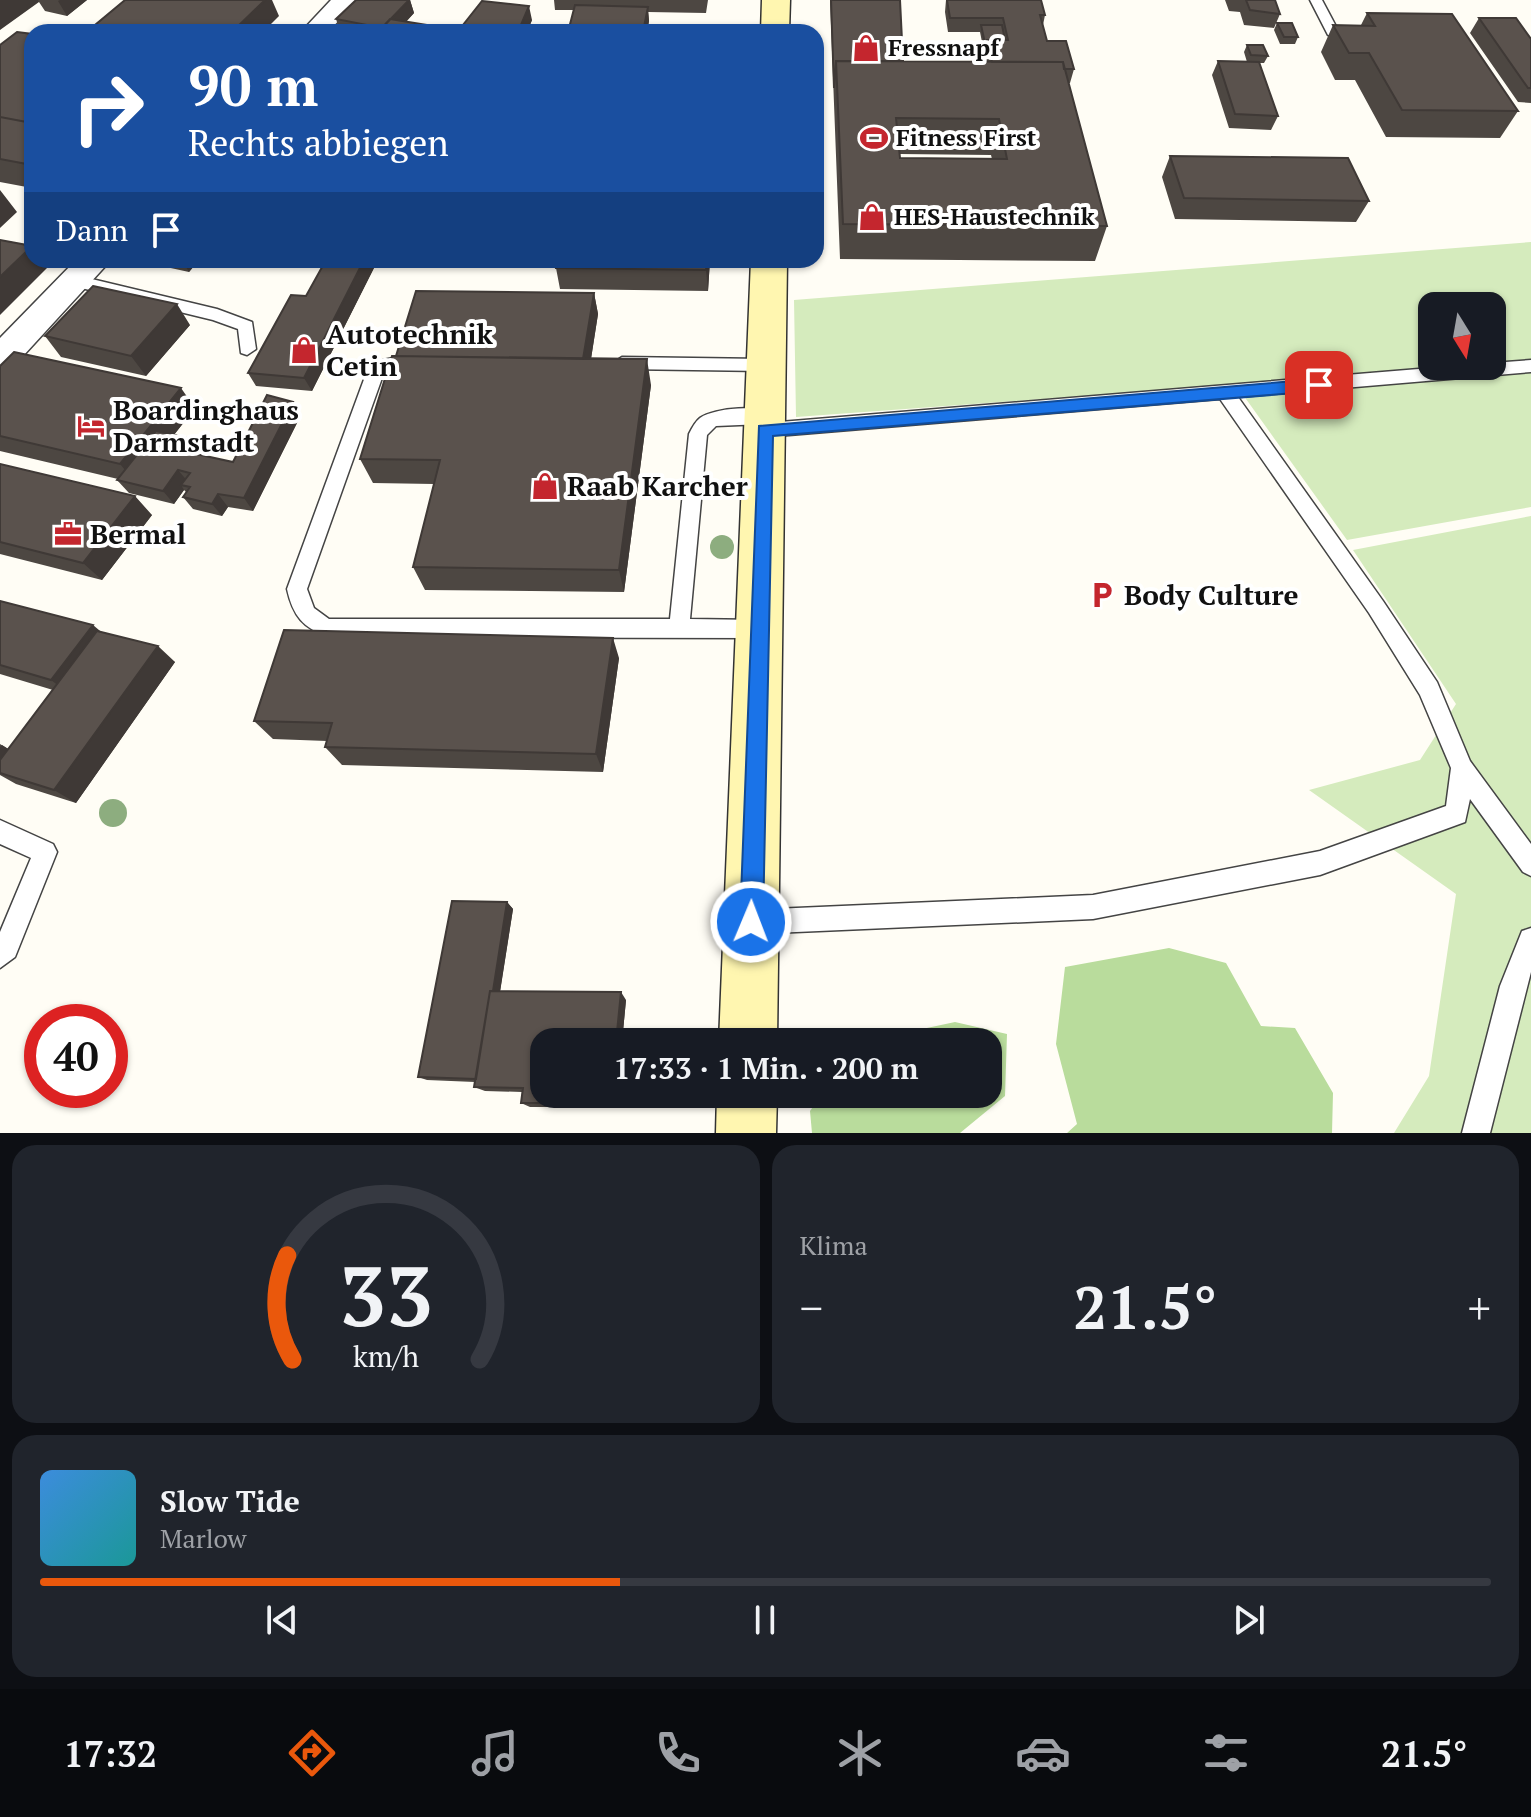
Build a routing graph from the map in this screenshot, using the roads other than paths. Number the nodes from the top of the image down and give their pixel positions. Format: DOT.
graph roads {
  1 [pos="345,0"];
  2 [pos="776,0"];
  3 [pos="1316,0"];
  4 [pos="322,24"];
  5 [pos="775,24"];
  6 [pos="1333,32"];
  7 [pos="769,268"];
  8 [pos="85,271"];
  9 [pos="247,349"];
  10 [pos="0,359"];
  11 [pos="409,361"];
  12 [pos="605,363"];
  13 [pos="766,365"];
  14 [pos="1531,366"];
  15 [pos="1226,393"];
  16 [pos="765,423"];
  17 [pos="679,628"];
  18 [pos="759,629"];
  19 [pos="1462,768"];
  20 [pos="0,832"];
  21 [pos="1531,864"];
  22 [pos="751,922"];
  23 [pos="1531,940"];
  24 [pos="0,955"];
  25 [pos="748,1028"];
  26 [pos="747,1108"];
  27 [pos="746,1133"];
  28 [pos="1476,1133"];
  1 -- 4 [label="street"];
  2 -- 5 [label="street"];
  3 -- 6 [label="lane"];
  7 -- 13 [label="street"];
  8 -- 9 [label="lane"];
  8 -- 10 [label="street"];
  11 -- 17 [label="lane"];
  12 -- 13 [label="lane"];
  13 -- 16 [label="street"];
  14 -- 15 [label="lane"];
  15 -- 16 [label="lane"];
  15 -- 19 [label="lane"];
  16 -- 17 [label="lane"];
  16 -- 18 [label="street"];
  17 -- 18 [label="lane"];
  18 -- 22 [label="street"];
  19 -- 21 [label="lane"];
  19 -- 22 [label="lane"];
  20 -- 24 [label="lane"];
  22 -- 25 [label="street"];
  23 -- 28 [label="lane"];
  26 -- 27 [label="street"];
}
